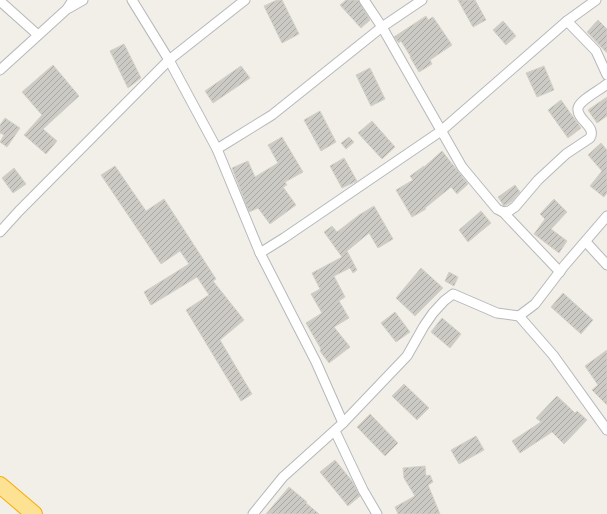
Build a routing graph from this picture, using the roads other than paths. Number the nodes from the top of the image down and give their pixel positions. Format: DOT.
graph roads {
  1 [pos="73,0"];
  2 [pos="83,0"];
  3 [pos="132,0"];
  4 [pos="245,0"];
  5 [pos="364,0"];
  6 [pos="422,0"];
  7 [pos="596,0"];
  8 [pos="0,1"];
  9 [pos="67,9"];
  10 [pos="567,21"];
  11 [pos="382,27"];
  12 [pos="38,35"];
  13 [pos="169,60"];
  14 [pos="0,70"];
  15 [pos="607,75"];
  16 [pos="607,84"];
  17 [pos="441,131"];
  18 [pos="217,149"];
  19 [pos="503,212"];
  20 [pos="607,216"];
  21 [pos="0,232"];
  22 [pos="586,242"];
  23 [pos="260,253"];
  24 [pos="607,265"];
  25 [pos="560,272"];
  26 [pos="519,316"];
  27 [pos="343,423"];
  28 [pos="607,430"];
  29 [pos="335,431"];
  30 [pos="0,485"];
  31 [pos="34,514"];
  32 [pos="253,514"];
  33 [pos="377,514"];
  1 -- 9 [label="street"];
  2 -- 9 [label="street"];
  3 -- 13 [label="street"];
  4 -- 13 [label="street"];
  5 -- 11 [label="street"];
  6 -- 11 [label="street"];
  7 -- 10 [label="street"];
  8 -- 12 [label="street"];
  9 -- 12 [label="street"];
  10 -- 15 [label="street"];
  10 -- 17 [label="street"];
  11 -- 17 [label="street"];
  11 -- 18 [label="street"];
  12 -- 14 [label="street"];
  13 -- 18 [label="street"];
  13 -- 21 [label="street"];
  16 -- 19 [label="street"];
  17 -- 19 [label="street"];
  17 -- 23 [label="street"];
  18 -- 23 [label="street"];
  19 -- 25 [label="street"];
  20 -- 22 [label="street"];
  22 -- 24 [label="street"];
  22 -- 25 [label="street"];
  23 -- 27 [label="street"];
  25 -- 26 [label="street"];
  26 -- 27 [label="street"];
  26 -- 28 [label="street"];
  27 -- 29 [label="street"];
  29 -- 32 [label="street"];
  29 -- 33 [label="street"];
  30 -- 31 [label="highway"];
}
